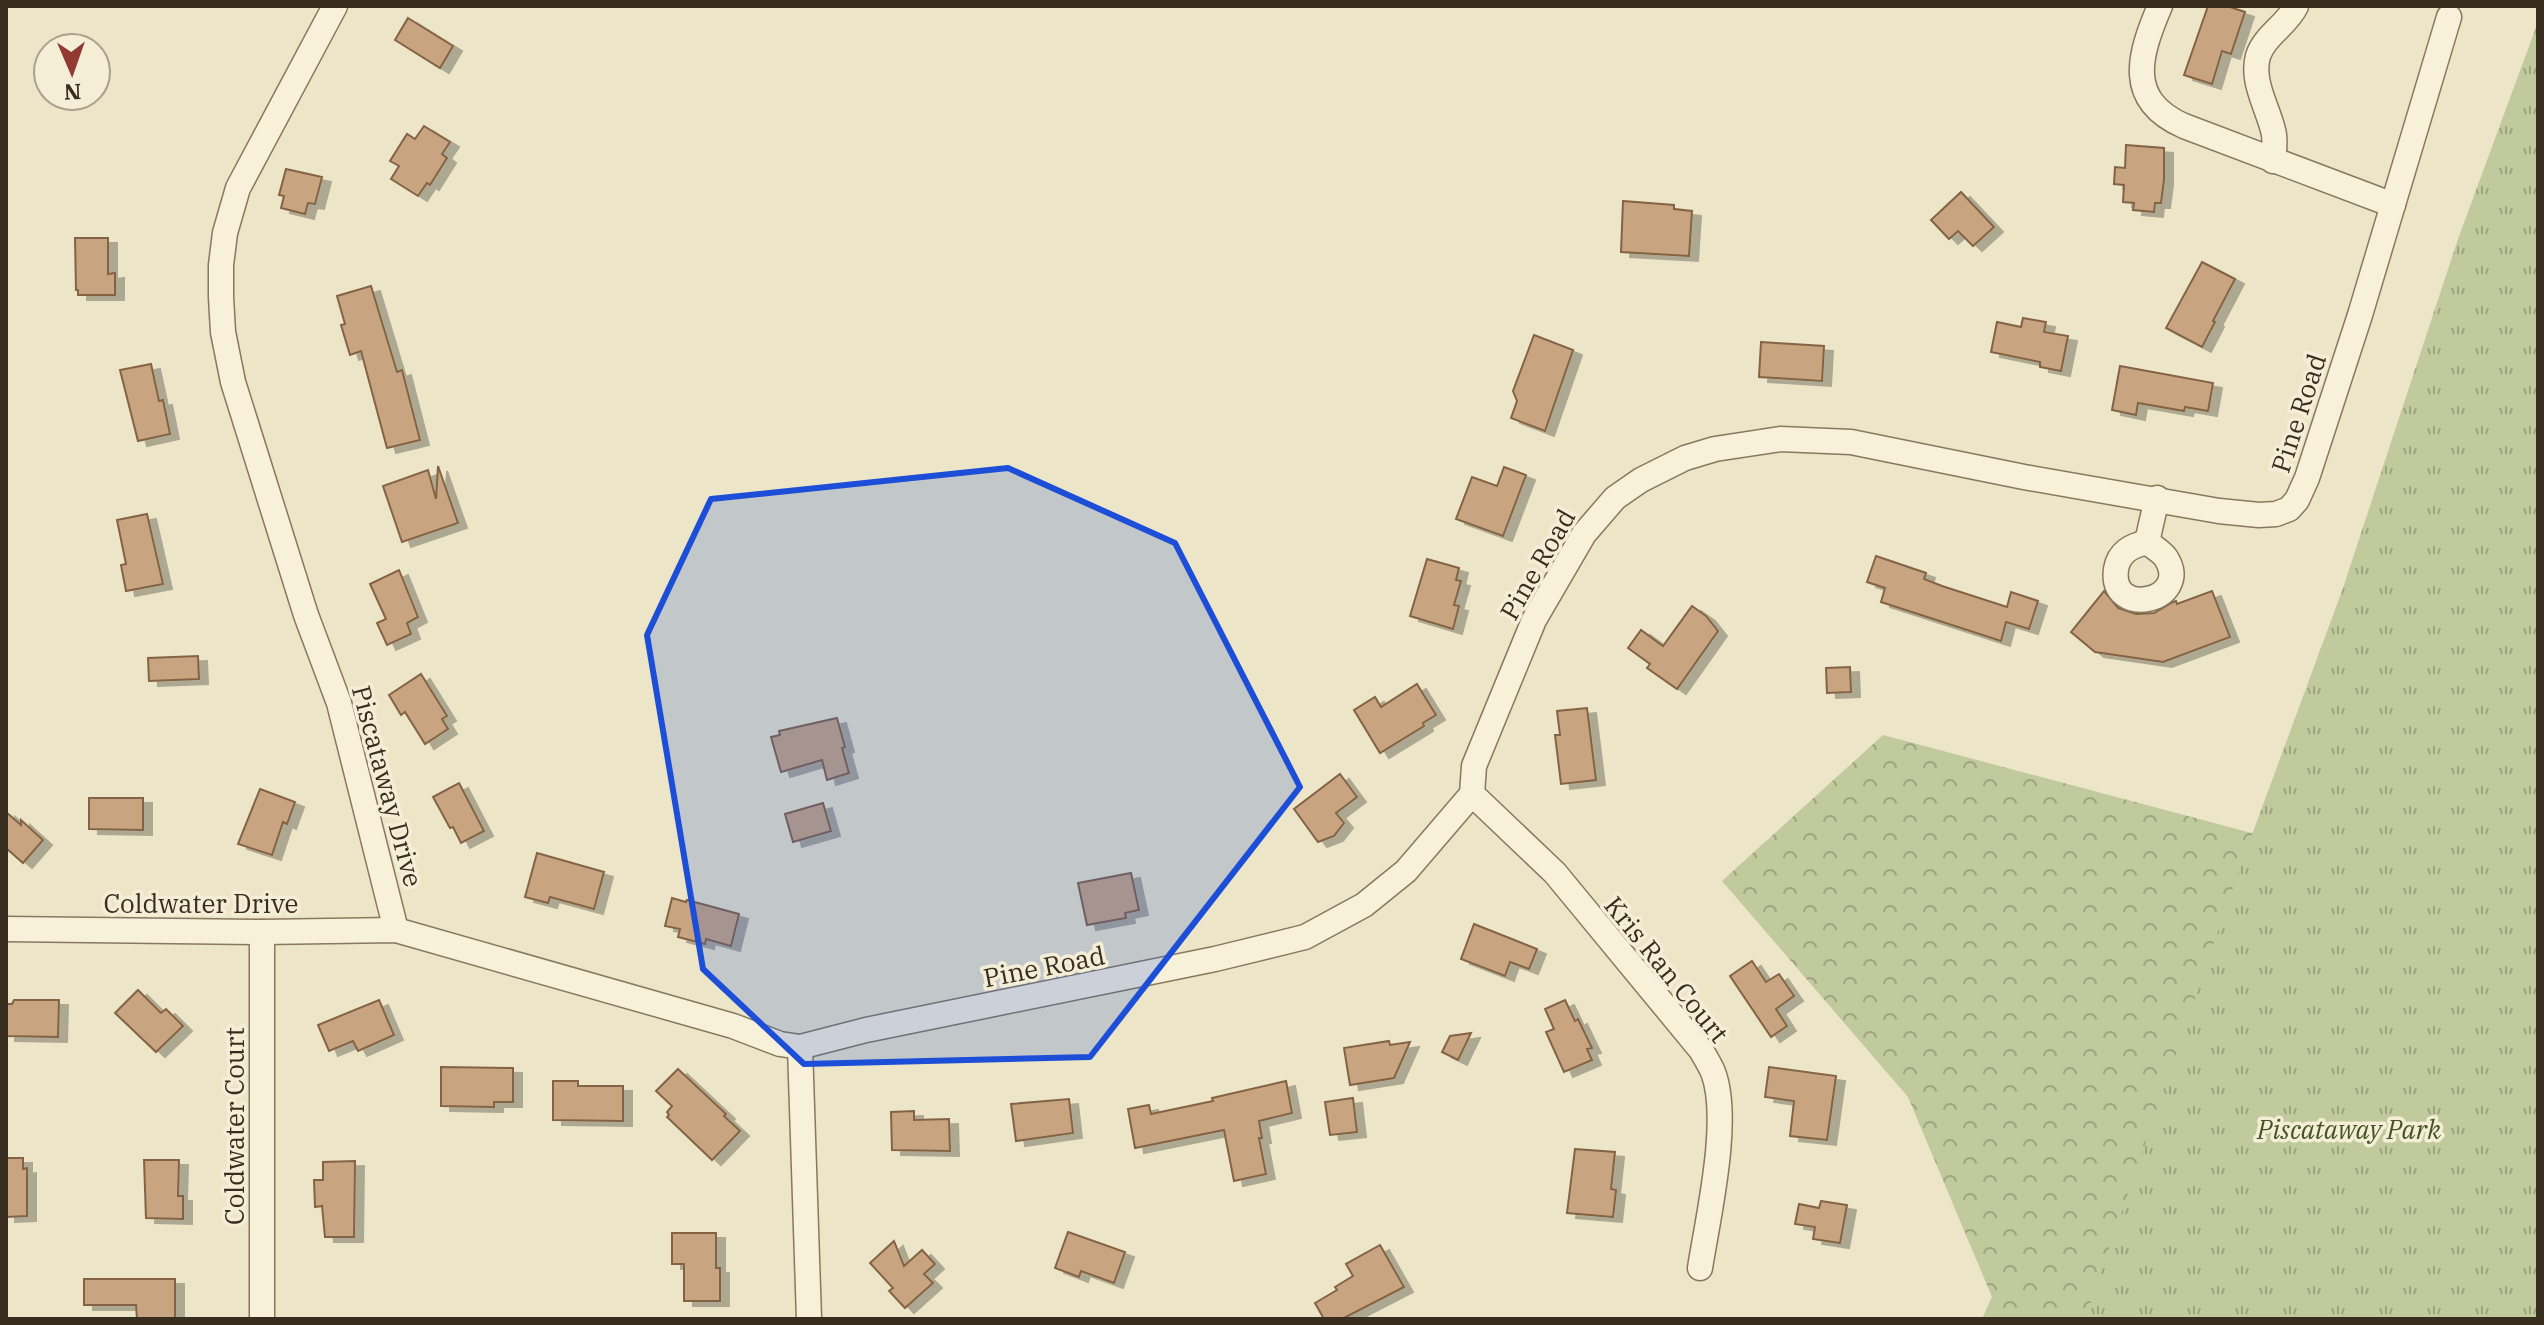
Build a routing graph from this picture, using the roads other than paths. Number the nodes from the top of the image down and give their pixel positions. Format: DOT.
graph roads {
  1 [pos="335,6"];
  2 [pos="2160,6"];
  3 [pos="2296,6"];
  4 [pos="2449,17"];
  5 [pos="2273,161"];
  6 [pos="2393,205"];
  7 [pos="2157,498"];
  8 [pos="2147,542"];
  9 [pos="1472,794"];
  10 [pos="6,929"];
  11 [pos="396,930"];
  12 [pos="262,932"];
  13 [pos="800,1047"];
  14 [pos="1700,1268"];
  15 [pos="262,1319"];
  16 [pos="809,1319"];
  1 -- 11 [label="street, Piscataway Drive"];
  2 -- 5 [label="street"];
  3 -- 5 [label="street"];
  4 -- 6 [label="street, Pine Road"];
  5 -- 6 [label="street"];
  6 -- 7 [label="street, Pine Road"];
  7 -- 8 [label="street"];
  7 -- 9 [label="street, Pine Road"];
  9 -- 13 [label="street, Pine Road"];
  9 -- 14 [label="street, Kris Ran Court"];
  10 -- 12 [label="street, Coldwater Drive"];
  11 -- 12 [label="street, Coldwater Drive"];
  11 -- 13 [label="street"];
  12 -- 15 [label="street, Coldwater Court"];
  13 -- 16 [label="street"];
}
